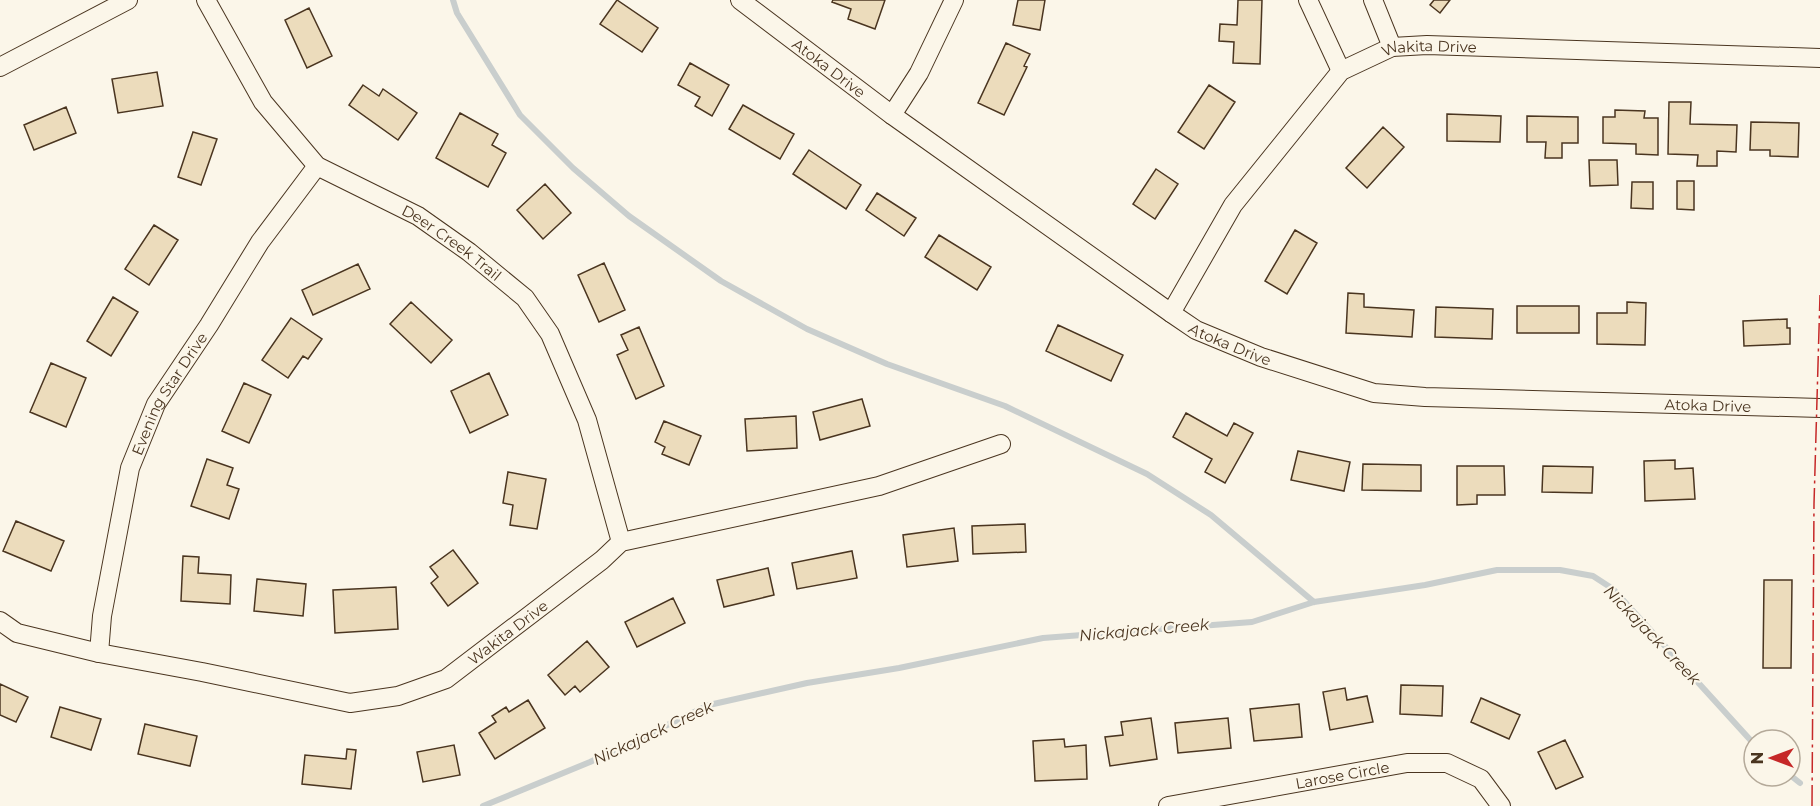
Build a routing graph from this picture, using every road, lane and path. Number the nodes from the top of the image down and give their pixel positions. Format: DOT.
graph roads {
  1 [pos="128,0"];
  2 [pos="206,0"];
  3 [pos="740,0"];
  4 [pos="954,0"];
  5 [pos="1372,0"];
  6 [pos="1312,7"];
  7 [pos="1392,47"];
  8 [pos="1820,58"];
  9 [pos="0,67"];
  10 [pos="1341,71"];
  11 [pos="892,115"];
  12 [pos="316,166"];
  13 [pos="1171,313"];
  14 [pos="1820,408"];
  15 [pos="1001,444"];
  16 [pos="621,542"];
  17 [pos="0,621"];
  18 [pos="99,653"];
  19 [pos="1168,806"];
  20 [pos="1501,806"];
  1 -- 9 [label="street"];
  2 -- 12 [label="street, Deer Creek Trail"];
  3 -- 11 [label="street, Atoka Drive"];
  4 -- 11 [label="street"];
  5 -- 7 [label="street"];
  6 -- 10 [label="street"];
  7 -- 8 [label="street, Wakita Drive"];
  7 -- 10 [label="street, Wakita Drive"];
  10 -- 13 [label="street, Wakita Drive"];
  11 -- 13 [label="street, Atoka Drive"];
  12 -- 16 [label="street, Deer Creek Trail"];
  12 -- 18 [label="street, Evening Star Drive"];
  13 -- 14 [label="street, Atoka Drive"];
  15 -- 16 [label="street"];
  16 -- 18 [label="street, Wakita Drive"];
  17 -- 18 [label="street, Wakita Drive"];
  19 -- 20 [label="street, Larose Circle"];
}
